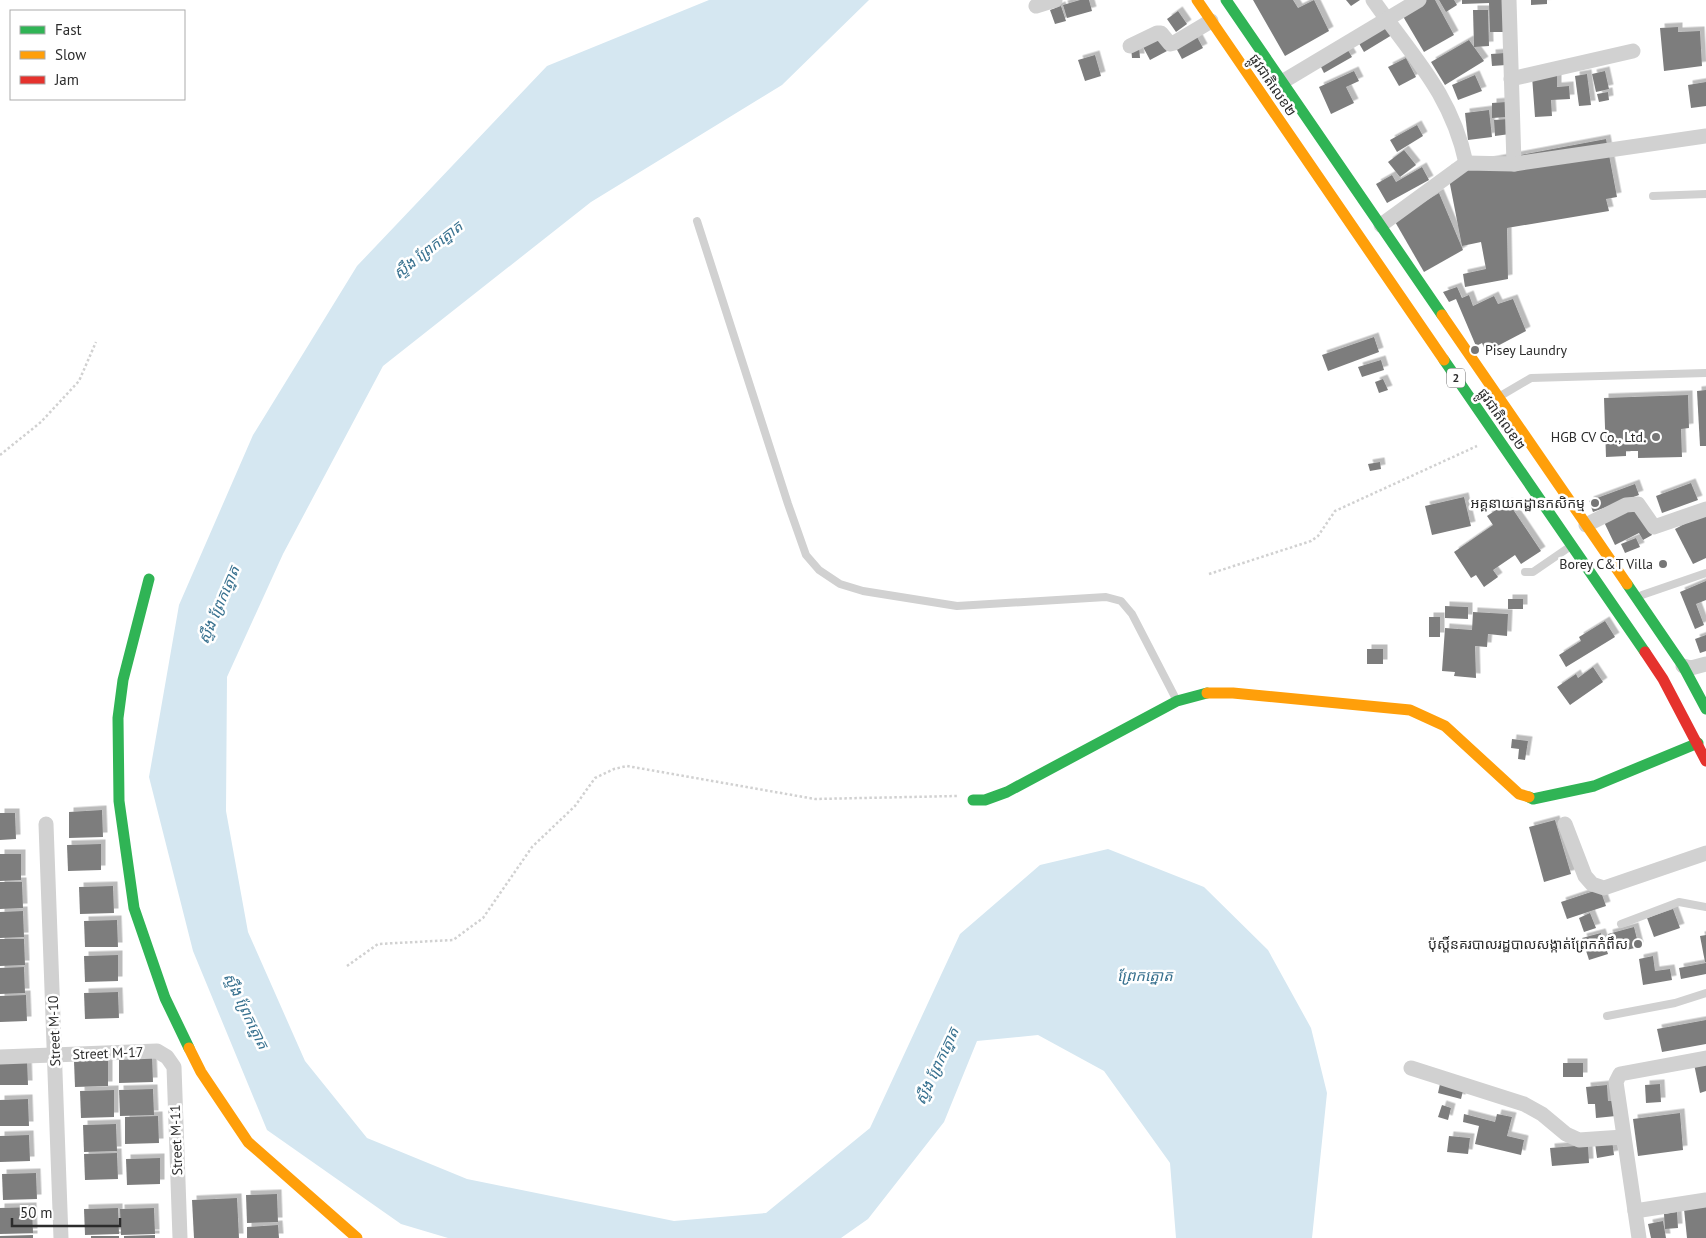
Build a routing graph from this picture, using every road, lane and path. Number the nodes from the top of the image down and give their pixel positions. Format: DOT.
graph roads {
  1 [pos="1055,0"];
  2 [pos="1196,0"];
  3 [pos="1226,0"];
  4 [pos="1373,0"];
  5 [pos="1418,0"];
  6 [pos="1509,0"];
  7 [pos="1036,6"];
  8 [pos="1385,18"];
  9 [pos="1211,21"];
  10 [pos="1130,46"];
  11 [pos="1633,52"];
  12 [pos="1512,79"];
  13 [pos="1282,82"];
  14 [pos="1706,136"];
  15 [pos="1466,163"];
  16 [pos="1514,164"];
  17 [pos="1706,194"];
  18 [pos="1653,196"];
  19 [pos="697,221"];
  20 [pos="1381,225"];
  21 [pos="96,342"];
  22 [pos="1706,373"];
  23 [pos="1488,404"];
  24 [pos="1497,437"];
  25 [pos="0,454"];
  26 [pos="1706,509"];
  27 [pos="1586,525"];
  28 [pos="1571,545"];
  29 [pos="1525,572"];
  30 [pos="1208,574"];
  31 [pos="1706,574"];
  32 [pos="149,579"];
  33 [pos="1635,597"];
  34 [pos="1706,664"];
  35 [pos="1683,666"];
  36 [pos="1177,700"];
  37 [pos="1706,710"];
  38 [pos="1698,743"];
  39 [pos="1706,762"];
  40 [pos="973,800"];
  41 [pos="46,824"];
  42 [pos="1565,824"];
  43 [pos="1706,853"];
  44 [pos="1706,907"];
  45 [pos="1621,924"];
  46 [pos="347,966"];
  47 [pos="1706,992"];
  48 [pos="1607,1016"];
  49 [pos="157,1051"];
  50 [pos="55,1055"];
  51 [pos="0,1057"];
  52 [pos="1706,1058"];
  53 [pos="1411,1068"];
  54 [pos="1623,1137"];
  55 [pos="1706,1200"];
  56 [pos="1635,1211"];
  57 [pos="61,1238"];
  58 [pos="180,1238"];
  59 [pos="357,1238"];
  60 [pos="1639,1238"];
  1 -- 7 [label="street"];
  2 -- 9 [label="main road, ផ្លូវជាតិលេខ២ / 2"];
  3 -- 13 [label="main road, ផ្លូវជាតិលេខ២ / 2"];
  4 -- 8 [label="street"];
  5 -- 8 [label="street"];
  6 -- 12 [label="street"];
  8 -- 13 [label="street"];
  8 -- 15 [label="street"];
  9 -- 10 [label="street"];
  9 -- 23 [label="main road, ផ្លូវជាតិលេខ២ / 2"];
  11 -- 12 [label="street"];
  12 -- 16 [label="street"];
  13 -- 20 [label="main road, ផ្លូវជាតិលេខ២ / 2"];
  14 -- 16 [label="street"];
  15 -- 16 [label="street"];
  15 -- 20 [label="street"];
  17 -- 18 [label="lane"];
  19 -- 36 [label="lane"];
  20 -- 23 [label="main road, ផ្លូវជាតិលេខ២ / 2"];
  21 -- 25 [label="path"];
  22 -- 23 [label="lane"];
  23 -- 24 [label="main road, ផ្លូវជាតិលេខ២ / 2"];
  23 -- 27 [label="main road, ផ្លូវជាតិលេខ២ / 2"];
  24 -- 28 [label="main road, ផ្លូវជាតិលេខ២ / 2"];
  24 -- 30 [label="path"];
  26 -- 27 [label="street"];
  27 -- 33 [label="main road, ផ្លូវជាតិលេខ២ / 2"];
  28 -- 29 [label="lane"];
  28 -- 38 [label="main road, ផ្លូវជាតិលេខ២ / 2"];
  31 -- 33 [label="lane"];
  32 -- 59 [label="main road"];
  33 -- 35 [label="main road, ផ្លូវជាតិលេខ២ / 2"];
  34 -- 35 [label="street"];
  35 -- 37 [label="main road, ផ្លូវជាតិលេខ២ / 2"];
  36 -- 38 [label="main road"];
  36 -- 40 [label="main road"];
  38 -- 39 [label="main road, ផ្លូវជាតិលេខ២ / 2"];
  40 -- 46 [label="path"];
  41 -- 50 [label="street, Street M-10"];
  42 -- 43 [label="street"];
  44 -- 45 [label="lane"];
  47 -- 48 [label="lane"];
  49 -- 50 [label="street, Street M-17"];
  49 -- 58 [label="street, Street M-11"];
  50 -- 51 [label="street, Street M-17"];
  50 -- 57 [label="street, Street M-10"];
  52 -- 54 [label="street"];
  53 -- 54 [label="street"];
  54 -- 56 [label="street"];
  55 -- 56 [label="street"];
  56 -- 60 [label="street"];
}
